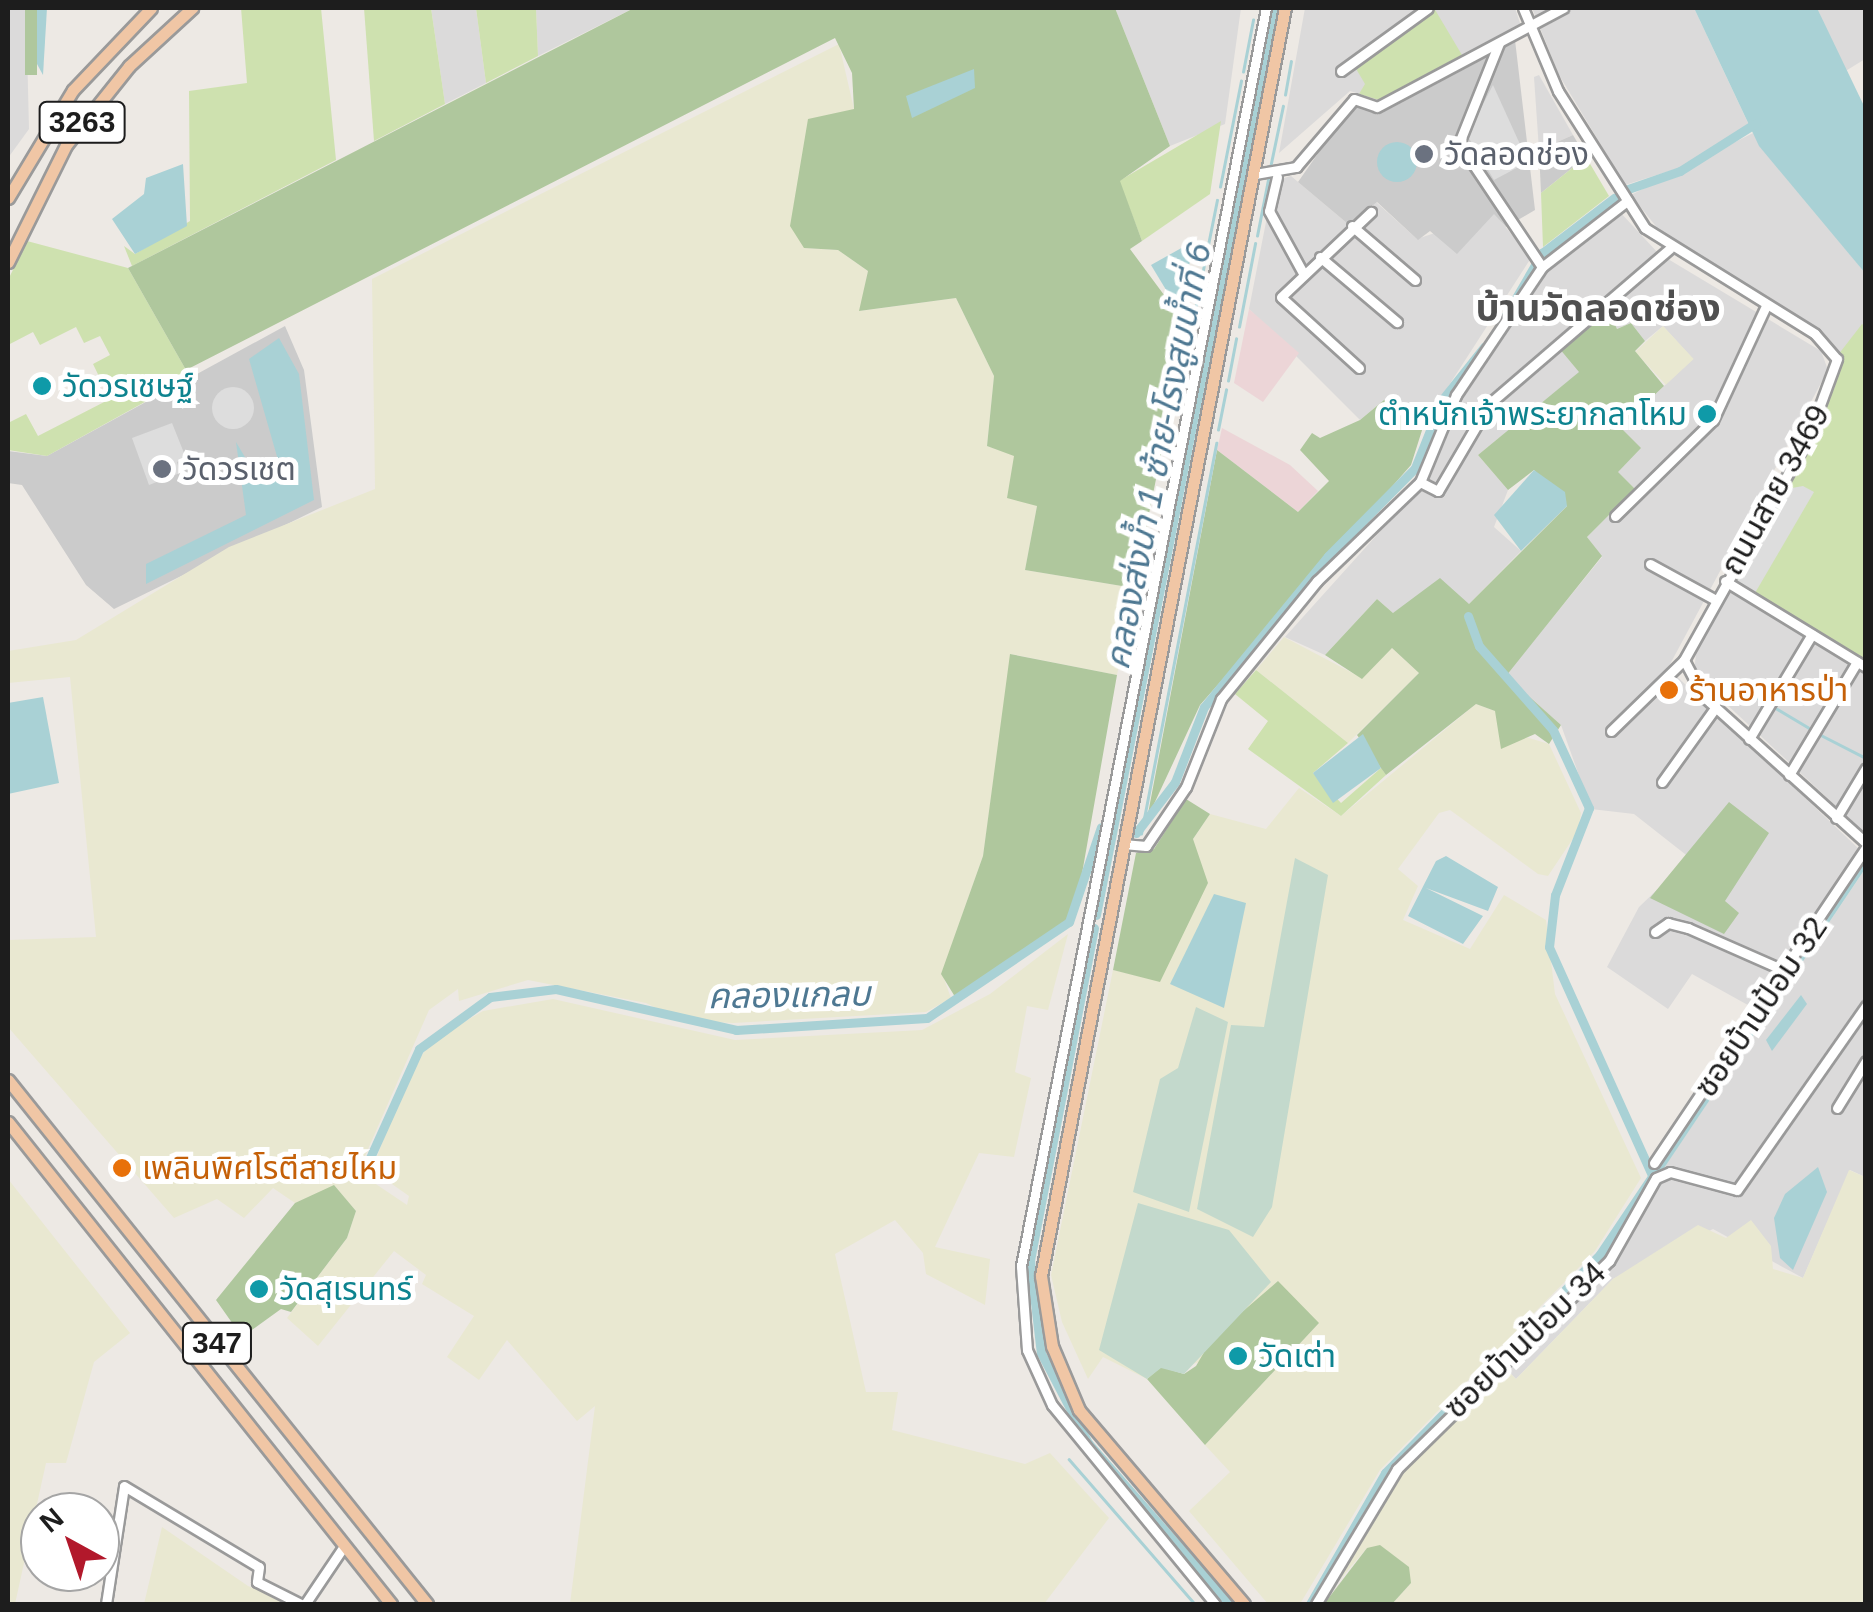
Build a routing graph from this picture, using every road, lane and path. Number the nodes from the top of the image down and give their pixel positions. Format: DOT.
graph roads {
  1 [pos="151,8"];
  2 [pos="192,8"];
  3 [pos="1266,8"];
  4 [pos="1285,8"];
  5 [pos="1428,8"];
  6 [pos="1522,8"];
  7 [pos="1563,8"];
  8 [pos="1528,27"];
  9 [pos="1499,43"];
  10 [pos="1341,71"];
  11 [pos="1277,177"];
  12 [pos="1244,184"];
  13 [pos="8,198"];
  14 [pos="1626,201"];
  15 [pos="1370,212"];
  16 [pos="1352,226"];
  17 [pos="1670,249"];
  18 [pos="1320,257"];
  19 [pos="8,262"];
  20 [pos="1538,262"];
  21 [pos="1302,273"];
  22 [pos="1415,280"];
  23 [pos="1766,306"];
  24 [pos="1397,322"];
  25 [pos="1359,368"];
  26 [pos="1420,482"];
  27 [pos="1178,508"];
  28 [pos="1616,516"];
  29 [pos="1650,564"];
  30 [pos="1725,581"];
  31 [pos="1714,599"];
  32 [pos="1812,634"];
  33 [pos="1684,660"];
  34 [pos="1862,664"];
  35 [pos="1715,708"];
  36 [pos="1611,732"];
  37 [pos="1749,738"];
  38 [pos="1866,768"];
  39 [pos="1789,775"];
  40 [pos="1662,782"];
  41 [pos="1836,818"];
  42 [pos="1123,844"];
  43 [pos="1866,846"];
  44 [pos="1108,920"];
  45 [pos="1088,922"];
  46 [pos="1655,932"];
  47 [pos="1786,971"];
  48 [pos="1864,1011"];
  49 [pos="1073,1040"];
  50 [pos="1866,1061"];
  51 [pos="8,1080"];
  52 [pos="1837,1108"];
  53 [pos="8,1122"];
  54 [pos="1654,1163"];
  55 [pos="1040,1348"];
  56 [pos="344,1546"];
  57 [pos="106,1604"];
  58 [pos="303,1604"];
  59 [pos="391,1604"];
  60 [pos="427,1604"];
  61 [pos="1215,1604"];
  62 [pos="1244,1604"];
  63 [pos="1316,1604"];
  1 -- 13 [label="main road, 3263"];
  2 -- 19 [label="main road, 3263"];
  3 -- 12 [label="street"];
  4 -- 12 [label="main road"];
  5 -- 10 [label="street"];
  6 -- 8 [label="street, ถนนสาย 3469"];
  7 -- 8 [label="street"];
  8 -- 9 [label="street"];
  8 -- 14 [label="street, ถนนสาย 3469"];
  9 -- 11 [label="street"];
  9 -- 20 [label="street"];
  11 -- 12 [label="street"];
  11 -- 21 [label="street"];
  12 -- 27 [label="main road"];
  12 -- 27 [label="street"];
  14 -- 17 [label="street, ถนนสาย 3469"];
  14 -- 20 [label="street"];
  15 -- 16 [label="street"];
  16 -- 18 [label="street"];
  16 -- 22 [label="street"];
  17 -- 23 [label="street, ถนนสาย 3469"];
  17 -- 26 [label="street"];
  18 -- 21 [label="street"];
  18 -- 24 [label="street"];
  20 -- 26 [label="street"];
  21 -- 25 [label="street"];
  23 -- 28 [label="street"];
  23 -- 30 [label="street, ถนนสาย 3469"];
  26 -- 42 [label="street"];
  27 -- 42 [label="main road"];
  27 -- 45 [label="street"];
  29 -- 31 [label="street"];
  30 -- 31 [label="street, ถนนสาย 3469"];
  30 -- 32 [label="street"];
  31 -- 33 [label="street, ถนนสาย 3469"];
  32 -- 34 [label="street"];
  32 -- 37 [label="street"];
  33 -- 35 [label="street"];
  33 -- 36 [label="street, ถนนสาย 3469"];
  34 -- 39 [label="street"];
  35 -- 37 [label="street"];
  35 -- 40 [label="street"];
  37 -- 39 [label="street"];
  38 -- 41 [label="street"];
  39 -- 41 [label="street"];
  41 -- 43 [label="street"];
  42 -- 44 [label="main road"];
  43 -- 47 [label="street, ซอยบ้านป้อม 32"];
  44 -- 45 [label="street"];
  44 -- 49 [label="main road"];
  45 -- 49 [label="street"];
  46 -- 47 [label="street"];
  47 -- 54 [label="street, ซอยบ้านป้อม 32"];
  48 -- 63 [label="street, ซอยบ้านป้อม 34"];
  49 -- 55 [label="main road"];
  49 -- 55 [label="street"];
  50 -- 52 [label="street"];
  51 -- 60 [label="main road, 347"];
  53 -- 56 [label="main road, 347"];
  55 -- 61 [label="street"];
  55 -- 62 [label="main road"];
  56 -- 58 [label="street"];
  56 -- 59 [label="main road, 347"];
  57 -- 58 [label="street"];
}
